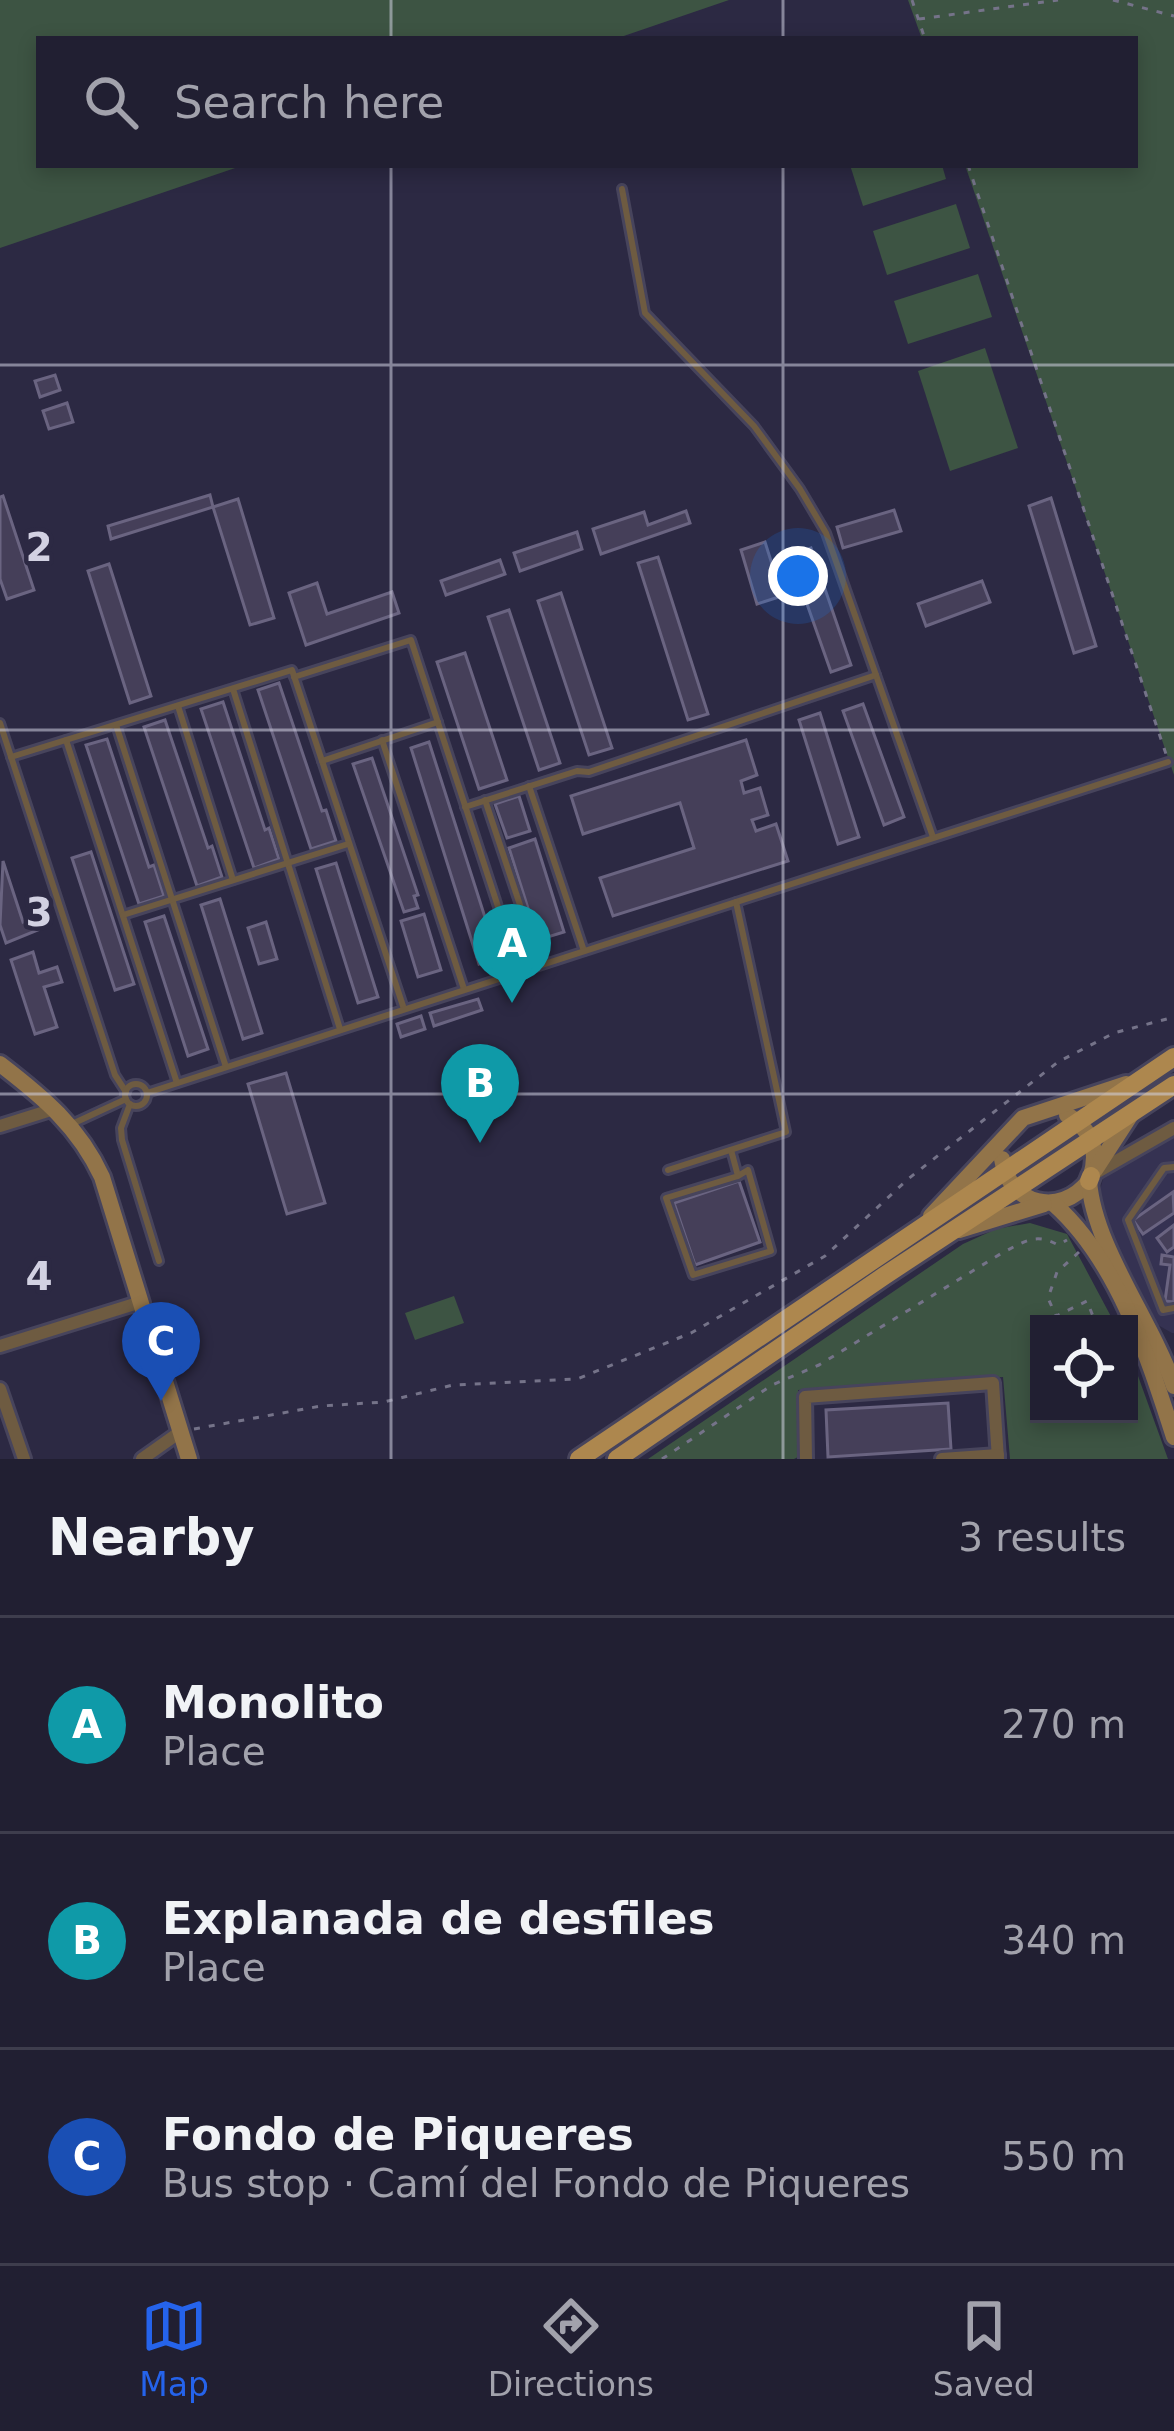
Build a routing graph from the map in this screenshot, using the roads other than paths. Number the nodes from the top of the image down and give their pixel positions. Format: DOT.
graph roads {
  1 [pos="622,189"];
  2 [pos="876,675"];
  3 [pos="294,677"];
  4 [pos="233,688"];
  5 [pos="178,706"];
  6 [pos="438,722"];
  7 [pos="0,723"];
  8 [pos="116,725"];
  9 [pos="66,740"];
  10 [pos="382,740"];
  11 [pos="11,757"];
  12 [pos="322,761"];
  13 [pos="1168,762"];
  14 [pos="530,786"];
  15 [pos="485,800"];
  16 [pos="466,807"];
  17 [pos="933,837"];
  18 [pos="349,844"];
  19 [pos="290,862"];
  20 [pos="233,880"];
  21 [pos="172,901"];
  22 [pos="736,902"];
  23 [pos="123,915"];
  24 [pos="584,951"];
  25 [pos="540,965"];
  26 [pos="519,972"];
  27 [pos="464,989"];
  28 [pos="404,1009"];
  29 [pos="340,1029"];
  30 [pos="1174,1058"];
  31 [pos="0,1064"];
  32 [pos="226,1066"];
  33 [pos="1144,1078"];
  34 [pos="177,1083"];
  35 [pos="1174,1085"];
  36 [pos="147,1093"];
  37 [pos="128,1098"];
  38 [pos="54,1108"];
  39 [pos="1048,1110"];
  40 [pos="1132,1113"];
  41 [pos="1079,1121"];
  42 [pos="72,1124"];
  43 [pos="0,1126"];
  44 [pos="1174,1128"];
  45 [pos="1006,1139"];
  46 [pos="1091,1139"];
  47 [pos="731,1150"];
  48 [pos="1174,1167"];
  49 [pos="668,1170"];
  50 [pos="738,1176"];
  51 [pos="1090,1178"];
  52 [pos="1010,1181"];
  53 [pos="1049,1204"];
  54 [pos="924,1225"];
  55 [pos="953,1231"];
  56 [pos="160,1261"];
  57 [pos="141,1302"];
  58 [pos="1174,1308"];
  59 [pos="1142,1342"];
  60 [pos="0,1346"];
  61 [pos="1168,1349"];
  62 [pos="1174,1386"];
  63 [pos="0,1390"];
  64 [pos="180,1432"];
  65 [pos="1174,1437"];
  66 [pos="19,1457"];
  67 [pos="998,1457"];
  68 [pos="142,1459"];
  69 [pos="189,1459"];
  70 [pos="579,1459"];
  71 [pos="617,1459"];
  72 [pos="806,1459"];
  73 [pos="943,1459"];
  1 -- 2 [label="lane"];
  2 -- 14 [label="lane"];
  2 -- 17 [label="lane"];
  3 -- 4 [label="lane"];
  3 -- 6 [label="lane"];
  3 -- 12 [label="lane"];
  4 -- 5 [label="lane"];
  4 -- 19 [label="lane"];
  5 -- 8 [label="lane"];
  5 -- 20 [label="lane"];
  6 -- 10 [label="lane"];
  6 -- 16 [label="lane"];
  7 -- 11 [label="lane"];
  8 -- 9 [label="lane"];
  8 -- 21 [label="lane"];
  9 -- 11 [label="lane"];
  9 -- 23 [label="lane"];
  10 -- 12 [label="lane"];
  10 -- 27 [label="lane"];
  11 -- 37 [label="lane"];
  12 -- 18 [label="lane"];
  13 -- 17 [label="lane"];
  14 -- 15 [label="lane"];
  14 -- 24 [label="lane"];
  15 -- 16 [label="lane"];
  15 -- 25 [label="lane"];
  16 -- 26 [label="lane"];
  17 -- 22 [label="lane"];
  18 -- 19 [label="lane"];
  18 -- 28 [label="lane"];
  19 -- 20 [label="lane"];
  19 -- 29 [label="lane"];
  20 -- 21 [label="lane"];
  21 -- 23 [label="lane"];
  21 -- 32 [label="lane"];
  22 -- 24 [label="lane"];
  22 -- 47 [label="lane"];
  23 -- 34 [label="lane"];
  24 -- 25 [label="lane"];
  25 -- 26 [label="lane"];
  26 -- 27 [label="lane"];
  27 -- 28 [label="lane"];
  28 -- 29 [label="lane"];
  29 -- 32 [label="lane"];
  30 -- 33 [label="main road"];
  31 -- 38 [label="street"];
  32 -- 34 [label="lane"];
  33 -- 39 [label="street"];
  33 -- 41 [label="main road"];
  34 -- 36 [label="lane"];
  35 -- 40 [label="main road"];
  36 -- 37 [label="lane"];
  36 -- 37 [label="lane"];
  37 -- 42 [label="lane"];
  37 -- 56 [label="lane"];
  38 -- 42 [label="street"];
  38 -- 43 [label="street"];
  39 -- 41 [label="street"];
  39 -- 45 [label="street"];
  40 -- 46 [label="main road"];
  40 -- 51 [label="street"];
  41 -- 46 [label="street"];
  41 -- 52 [label="main road"];
  42 -- 57 [label="street"];
  44 -- 51 [label="street"];
  45 -- 52 [label="street"];
  45 -- 54 [label="street"];
  46 -- 51 [label="street"];
  46 -- 52 [label="main road"];
  47 -- 49 [label="lane"];
  47 -- 50 [label="lane"];
  48 -- 58 [label="lane"];
  50 -- 50 [label="lane"];
  51 -- 53 [label="street"];
  51 -- 61 [label="street"];
  52 -- 53 [label="street"];
  52 -- 54 [label="main road"];
  52 -- 55 [label="main road"];
  53 -- 55 [label="street"];
  53 -- 59 [label="street"];
  54 -- 70 [label="main road"];
  55 -- 71 [label="main road"];
  57 -- 60 [label="street"];
  57 -- 64 [label="street"];
  59 -- 61 [label="street"];
  59 -- 65 [label="street"];
  61 -- 62 [label="street"];
  63 -- 66 [label="street"];
  64 -- 68 [label="street"];
  64 -- 69 [label="street"];
  67 -- 72 [label="street"];
  67 -- 73 [label="street"];
}
